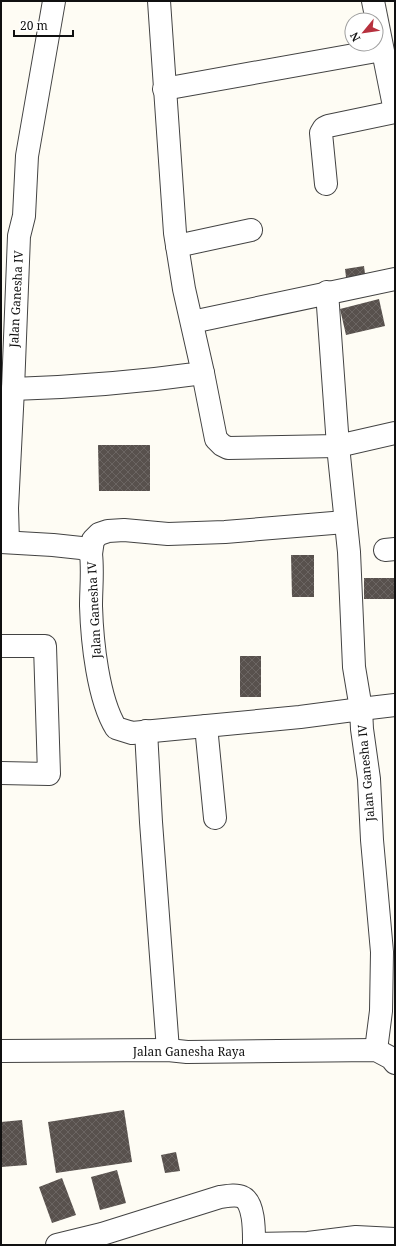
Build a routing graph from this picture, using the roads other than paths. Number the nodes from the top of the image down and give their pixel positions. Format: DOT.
graph roads {
  1 [pos="54,1"];
  2 [pos="159,1"];
  3 [pos="373,1"];
  4 [pos="387,54"];
  5 [pos="164,89"];
  6 [pos="395,112"];
  7 [pos="326,184"];
  8 [pos="251,230"];
  9 [pos="177,246"];
  10 [pos="395,279"];
  11 [pos="327,292"];
  12 [pos="192,322"];
  13 [pos="202,373"];
  14 [pos="13,389"];
  15 [pos="395,433"];
  16 [pos="338,446"];
  17 [pos="345,522"];
  18 [pos="5,542"];
  19 [pos="91,554"];
  20 [pos="1,646"];
  21 [pos="395,705"];
  22 [pos="361,709"];
  23 [pos="206,726"];
  24 [pos="146,731"];
  25 [pos="1,773"];
  26 [pos="214,818"];
  27 [pos="388,954"];
  28 [pos="168,1050"];
  29 [pos="376,1050"];
  30 [pos="1,1051"];
  31 [pos="395,1063"];
  32 [pos="395,1239"];
  33 [pos="57,1245"];
  34 [pos="254,1245"];
  1 -- 14 [label="street, Jalan Ganesha IV"];
  2 -- 5 [label="street"];
  3 -- 4 [label="street"];
  4 -- 5 [label="street"];
  4 -- 6 [label="street"];
  5 -- 9 [label="street"];
  6 -- 7 [label="street"];
  8 -- 9 [label="street"];
  9 -- 12 [label="street"];
  10 -- 11 [label="street"];
  11 -- 12 [label="street"];
  11 -- 16 [label="street"];
  12 -- 13 [label="street"];
  13 -- 14 [label="street"];
  13 -- 16 [label="street"];
  14 -- 18 [label="street, Jalan Ganesha IV"];
  15 -- 16 [label="street"];
  16 -- 17 [label="street"];
  17 -- 19 [label="street"];
  17 -- 22 [label="street"];
  18 -- 19 [label="street, Jalan Ganesha IV"];
  19 -- 24 [label="street, Jalan Ganesha IV"];
  20 -- 25 [label="street"];
  21 -- 22 [label="street"];
  22 -- 23 [label="street, Jalan Ganesha IV"];
  22 -- 27 [label="street, Jalan Ganesha IV"];
  23 -- 24 [label="street, Jalan Ganesha IV"];
  23 -- 26 [label="street"];
  24 -- 28 [label="street"];
  27 -- 29 [label="street, Jalan Ganesha IV"];
  28 -- 29 [label="street, Jalan Ganesha Raya"];
  28 -- 30 [label="street, Jalan Ganesha Raya"];
  29 -- 31 [label="street"];
  32 -- 34 [label="street"];
  33 -- 34 [label="street"];
}
